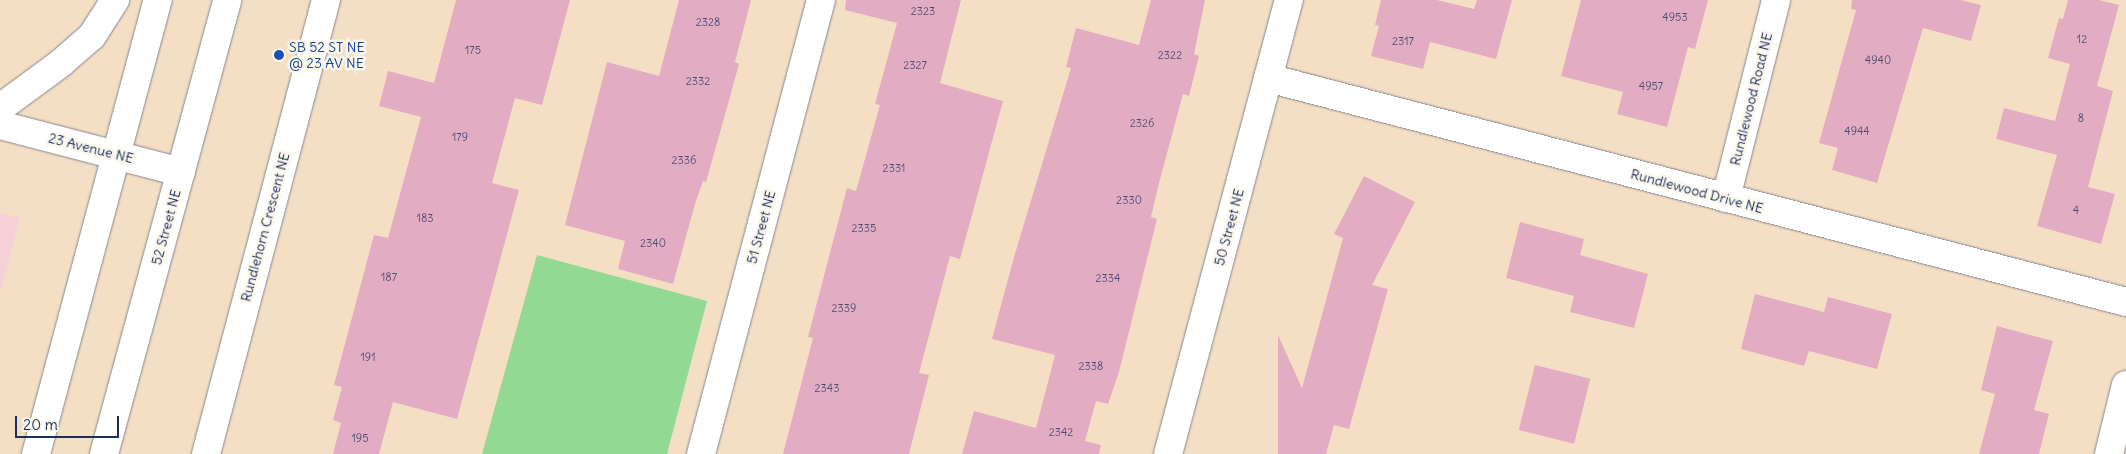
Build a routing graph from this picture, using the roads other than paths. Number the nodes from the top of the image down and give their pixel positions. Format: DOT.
graph roads {
  1 [pos="115,0"];
  2 [pos="158,0"];
  3 [pos="227,0"];
  4 [pos="326,0"];
  5 [pos="821,0"];
  6 [pos="1289,0"];
  7 [pos="1776,0"];
  8 [pos="1268,78"];
  9 [pos="0,108"];
  10 [pos="0,125"];
  11 [pos="117,154"];
  12 [pos="181,172"];
  13 [pos="1726,198"];
  14 [pos="2126,302"];
  15 [pos="2126,385"];
  16 [pos="36,454"];
  17 [pos="104,454"];
  18 [pos="206,454"];
  19 [pos="701,454"];
  20 [pos="1168,454"];
  21 [pos="2109,454"];
  1 -- 9 [label="street"];
  2 -- 11 [label="street"];
  3 -- 12 [label="street, 52 Street NE"];
  4 -- 18 [label="street, Rundlehorn Crescent NE"];
  5 -- 19 [label="street, 51 Street NE"];
  6 -- 8 [label="street, 50 Street NE"];
  7 -- 13 [label="street, Rundlewood Road NE"];
  8 -- 13 [label="street, Rundlewood Drive NE"];
  8 -- 20 [label="street, 50 Street NE"];
  10 -- 11 [label="street, 23 Avenue NE"];
  11 -- 12 [label="street, 23 Avenue NE"];
  11 -- 16 [label="street"];
  12 -- 17 [label="street, 52 Street NE"];
  13 -- 14 [label="street, Rundlewood Drive NE"];
  15 -- 21 [label="street"];
}
